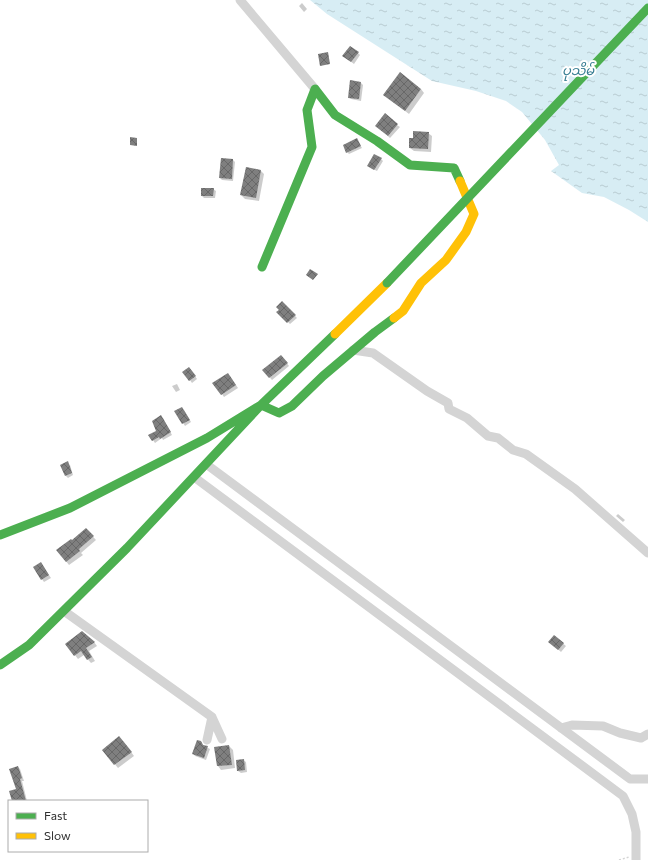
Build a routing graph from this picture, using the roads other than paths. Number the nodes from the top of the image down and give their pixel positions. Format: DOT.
graph roads {
  1 [pos="240,0"];
  2 [pos="648,8"];
  3 [pos="315,89"];
  4 [pos="262,267"];
  5 [pos="353,350"];
  6 [pos="261,405"];
  7 [pos="206,464"];
  8 [pos="194,477"];
  9 [pos="0,534"];
  10 [pos="648,553"];
  11 [pos="64,611"];
  12 [pos="0,665"];
  13 [pos="212,718"];
  14 [pos="561,728"];
  15 [pos="648,734"];
  16 [pos="222,739"];
  17 [pos="207,740"];
  18 [pos="648,779"];
  19 [pos="636,860"];
  1 -- 3 [label="street"];
  2 -- 6 [label="main road, bridge"];
  3 -- 4 [label="main road"];
  3 -- 5 [label="main road"];
  5 -- 6 [label="main road"];
  5 -- 10 [label="street"];
  6 -- 7 [label="main road"];
  6 -- 9 [label="main road"];
  7 -- 8 [label="main road"];
  7 -- 14 [label="street"];
  8 -- 11 [label="main road"];
  8 -- 19 [label="street"];
  11 -- 12 [label="main road"];
  11 -- 13 [label="street"];
  13 -- 16 [label="street"];
  13 -- 17 [label="street"];
  14 -- 15 [label="street"];
  14 -- 18 [label="street"];
}
